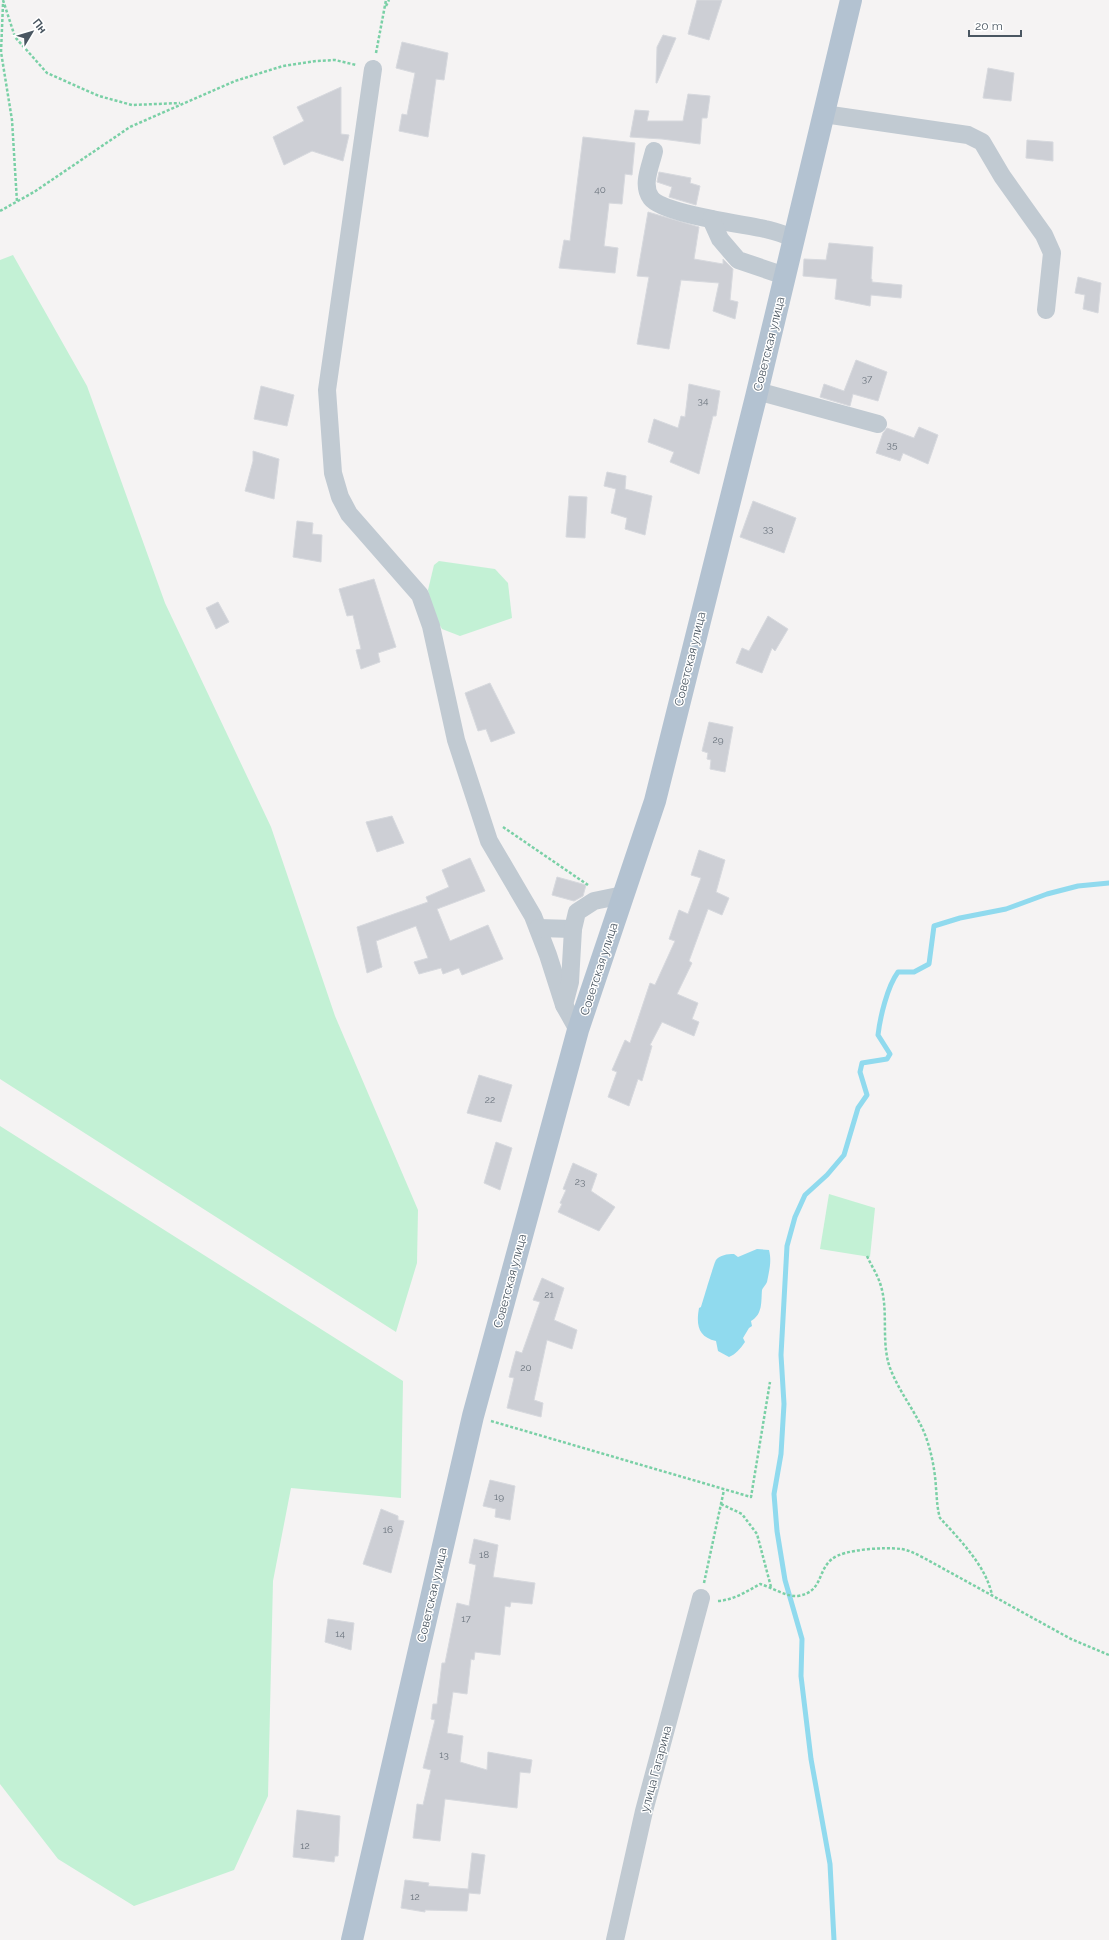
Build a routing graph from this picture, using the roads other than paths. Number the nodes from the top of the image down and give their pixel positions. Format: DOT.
graph roads {
  1 [pos="851,0"];
  2 [pos="372,69"];
  3 [pos="824,114"];
  4 [pos="654,151"];
  5 [pos="711,219"];
  6 [pos="794,238"];
  7 [pos="785,276"];
  8 [pos="1046,310"];
  9 [pos="757,391"];
  10 [pos="878,424"];
  11 [pos="616,897"];
  12 [pos="538,928"];
  13 [pos="573,929"];
  14 [pos="564,1005"];
  15 [pos="578,1030"];
  16 [pos="701,1598"];
  17 [pos="352,1940"];
  18 [pos="614,1940"];
  1 -- 3 [label="main road, Советская улица"];
  2 -- 12 [label="street"];
  3 -- 6 [label="main road, Советская улица"];
  3 -- 8 [label="street"];
  4 -- 5 [label="street"];
  5 -- 6 [label="street"];
  5 -- 7 [label="street"];
  6 -- 7 [label="main road, Советская улица"];
  7 -- 9 [label="main road, Советская улица"];
  9 -- 10 [label="street"];
  9 -- 11 [label="main road, Советская улица"];
  11 -- 13 [label="street"];
  11 -- 15 [label="main road, Советская улица"];
  12 -- 13 [label="street"];
  12 -- 14 [label="street"];
  13 -- 14 [label="street"];
  14 -- 15 [label="street"];
  15 -- 17 [label="main road, Советская улица"];
  16 -- 18 [label="street, улица Гагарина"];
}
